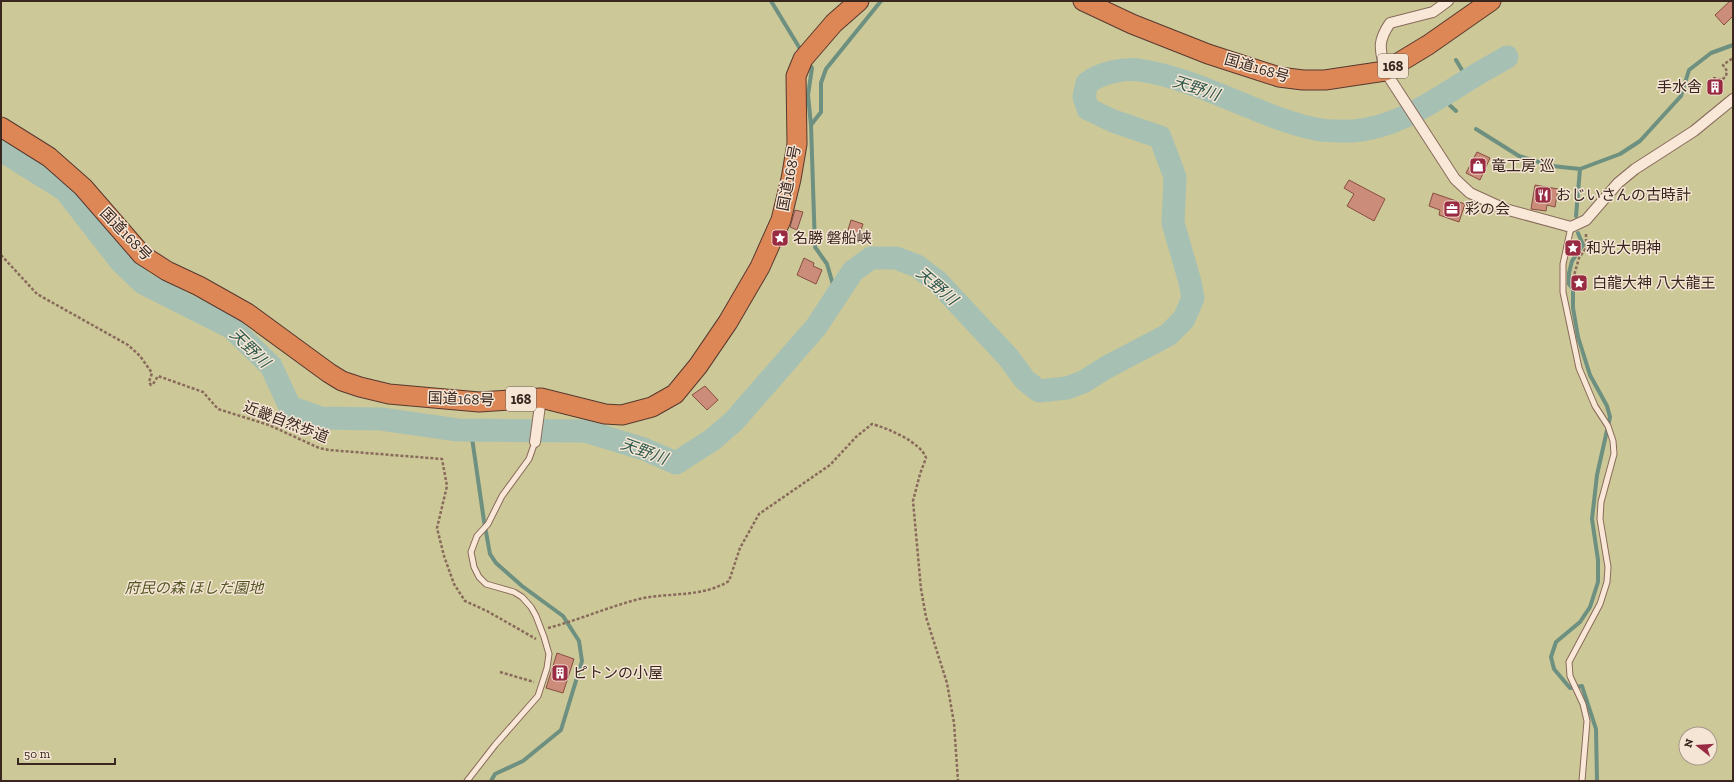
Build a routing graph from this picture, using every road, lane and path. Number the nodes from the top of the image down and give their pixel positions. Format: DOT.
graph roads {
  1 [pos="859,1"];
  2 [pos="1083,1"];
  3 [pos="1448,1"];
  4 [pos="1491,1"];
  5 [pos="1733,58"];
  6 [pos="1385,71"];
  7 [pos="1709,81"];
  8 [pos="1733,99"];
  9 [pos="1,127"];
  10 [pos="1570,227"];
  11 [pos="1586,237"];
  12 [pos="1,256"];
  13 [pos="1575,286"];
  14 [pos="540,403"];
  15 [pos="535,442"];
  16 [pos="542,630"];
  17 [pos="546,645"];
  18 [pos="500,672"];
  19 [pos="542,684"];
  20 [pos="468,781"];
  21 [pos="958,781"];
  22 [pos="1582,781"];
  1 -- 14 [label="highway, 国道168号 / 168"];
  2 -- 6 [label="highway, 国道168号 / 168"];
  3 -- 6 [label="street"];
  4 -- 6 [label="highway, 国道168号 / 168"];
  5 -- 7 [label="path"];
  6 -- 10 [label="street"];
  8 -- 10 [label="street"];
  9 -- 14 [label="highway, 国道168号 / 168"];
  10 -- 22 [label="lane"];
  11 -- 13 [label="path"];
  12 -- 17 [label="path, 近畿自然歩道"];
  14 -- 15 [label="street"];
  15 -- 16 [label="lane"];
  16 -- 17 [label="lane"];
  16 -- 21 [label="path"];
  17 -- 19 [label="lane"];
  18 -- 19 [label="path"];
  19 -- 20 [label="lane"];
}
